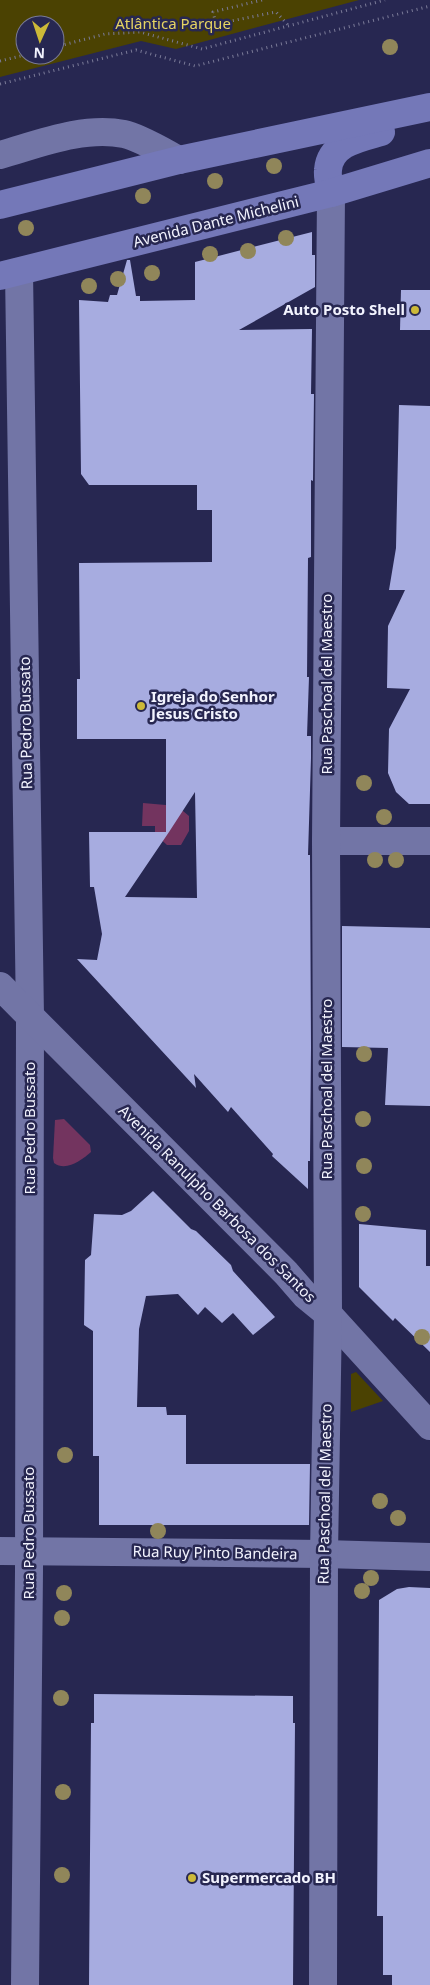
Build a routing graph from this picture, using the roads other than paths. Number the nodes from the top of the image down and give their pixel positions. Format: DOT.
graph roads {
  1 [pos="430,107"];
  2 [pos="430,116"];
  3 [pos="0,155"];
  4 [pos="179,160"];
  5 [pos="430,163"];
  6 [pos="331,193"];
  7 [pos="0,205"];
  8 [pos="10,274"];
  9 [pos="326,841"];
  10 [pos="430,841"];
  11 [pos="0,986"];
  12 [pos="30,1017"];
  13 [pos="328,1314"];
  14 [pos="430,1426"];
  15 [pos="0,1551"];
  16 [pos="29,1551"];
  17 [pos="324,1554"];
  18 [pos="430,1557"];
  19 [pos="24,1985"];
  20 [pos="323,1985"];
  1 -- 4 [label="main road"];
  2 -- 6 [label="main road"];
  3 -- 4 [label="street"];
  4 -- 7 [label="main road"];
  5 -- 6 [label="main road, Avenida Dante Michelini"];
  6 -- 8 [label="main road, Avenida Dante Michelini"];
  6 -- 9 [label="street, Rua Paschoal del Maestro"];
  8 -- 12 [label="street, Rua Pedro Bussato"];
  9 -- 10 [label="street"];
  9 -- 13 [label="street, Rua Paschoal del Maestro"];
  11 -- 12 [label="street, Avenida Ranulpho Barbosa dos Santos"];
  12 -- 13 [label="street, Avenida Ranulpho Barbosa dos Santos"];
  12 -- 16 [label="street, Rua Pedro Bussato"];
  13 -- 14 [label="street, Avenida Ranulpho Barbosa dos Santos"];
  13 -- 17 [label="street, Rua Paschoal del Maestro"];
  15 -- 16 [label="street, Rua Ruy Pinto Bandeira"];
  16 -- 17 [label="street, Rua Ruy Pinto Bandeira"];
  16 -- 19 [label="street, Rua Pedro Bussato"];
  17 -- 18 [label="street, Rua Ruy Pinto Bandeira"];
  17 -- 20 [label="street, Rua Paschoal del Maestro"];
}
